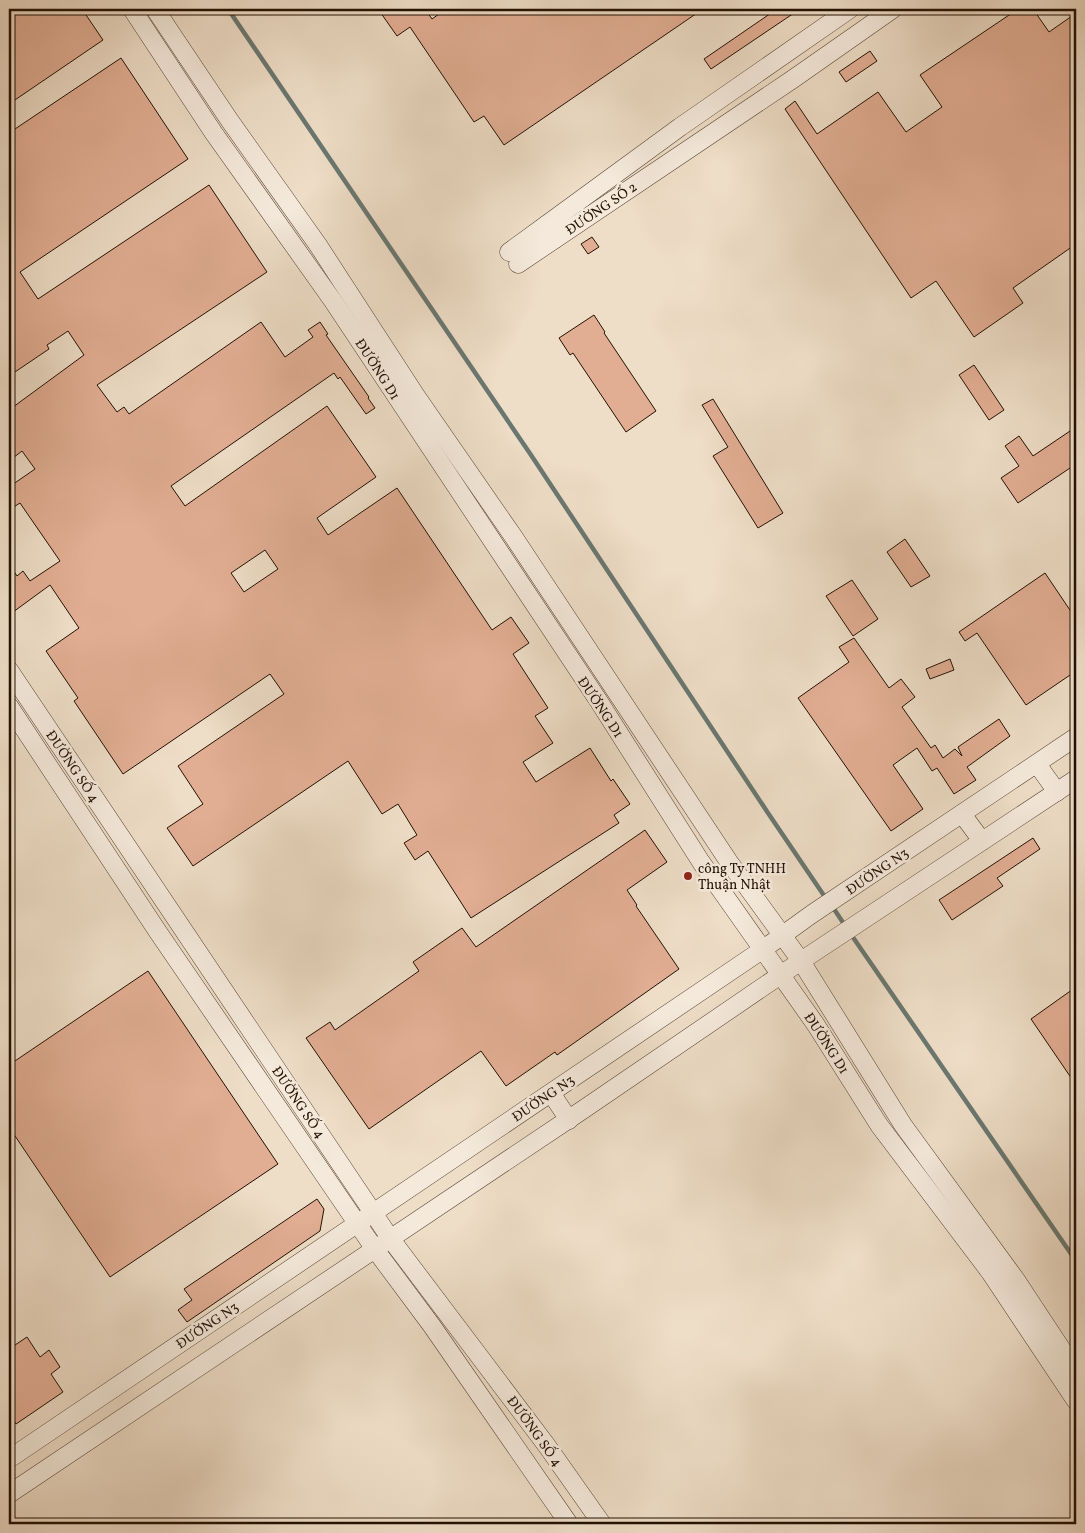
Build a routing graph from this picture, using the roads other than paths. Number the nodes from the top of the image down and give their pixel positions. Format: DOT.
graph roads {
  1 [pos="132,9"];
  2 [pos="155,9"];
  3 [pos="850,9"];
  4 [pos="893,9"];
  5 [pos="230,121"];
  6 [pos="212,132"];
  7 [pos="551,232"];
  8 [pos="514,258"];
  9 [pos="12,681"];
  10 [pos="615,689"];
  11 [pos="598,700"];
  12 [pos="9,706"];
  13 [pos="1076,737"];
  14 [pos="1037,764"];
  15 [pos="1076,779"];
  16 [pos="1057,792"];
  17 [pos="962,814"];
  18 [pos="107,817"];
  19 [pos="89,828"];
  20 [pos="982,842"];
  21 [pos="782,935"];
  22 [pos="762,950"];
  23 [pos="801,961"];
  24 [pos="782,974"];
  25 [pos="551,1093"];
  26 [pos="568,1120"];
  27 [pos="374,1212"];
  28 [pos="358,1223"];
  29 [pos="390,1238"];
  30 [pos="374,1248"];
  31 [pos="198,1331"];
  32 [pos="215,1356"];
  33 [pos="1076,1371"];
  34 [pos="1076,1401"];
  35 [pos="94,1402"];
  36 [pos="111,1426"];
  37 [pos="9,1459"];
  38 [pos="9,1494"];
  39 [pos="568,1524"];
  40 [pos="602,1524"];
  1 -- 6 [label="street, ĐƯỜNG D1"];
  2 -- 5 [label="street, ĐƯỜNG D1"];
  3 -- 7 [label="street, ĐƯỜNG SỐ 2"];
  4 -- 7 [label="street, ĐƯỜNG SỐ 2"];
  5 -- 6 [label="street"];
  5 -- 10 [label="street, ĐƯỜNG D1"];
  6 -- 11 [label="street, ĐƯỜNG D1"];
  7 -- 8 [label="street"];
  9 -- 18 [label="street, ĐƯỜNG SỐ 4"];
  10 -- 11 [label="street"];
  10 -- 21 [label="street, ĐƯỜNG D1"];
  11 -- 22 [label="street, ĐƯỜNG D1"];
  12 -- 19 [label="street, ĐƯỜNG SỐ 4"];
  13 -- 14 [label="street, ĐƯỜNG N3"];
  14 -- 16 [label="street"];
  14 -- 17 [label="street, ĐƯỜNG N3"];
  15 -- 16 [label="street"];
  16 -- 20 [label="street"];
  17 -- 20 [label="street"];
  17 -- 21 [label="street, ĐƯỜNG N3"];
  18 -- 19 [label="street"];
  18 -- 27 [label="street, ĐƯỜNG SỐ 4"];
  19 -- 28 [label="street, ĐƯỜNG SỐ 4"];
  20 -- 23 [label="street"];
  21 -- 22 [label="street, ĐƯỜNG N3"];
  21 -- 23 [label="street, ĐƯỜNG D1"];
  22 -- 24 [label="street, ĐƯỜNG D1"];
  22 -- 25 [label="street, ĐƯỜNG N3"];
  23 -- 24 [label="street"];
  23 -- 33 [label="street, ĐƯỜNG D1"];
  24 -- 26 [label="street"];
  24 -- 34 [label="street, ĐƯỜNG D1"];
  25 -- 26 [label="street"];
  25 -- 27 [label="street, ĐƯỜNG N3"];
  26 -- 29 [label="street"];
  27 -- 28 [label="street, ĐƯỜNG N3"];
  27 -- 29 [label="street, ĐƯỜNG SỐ 4"];
  28 -- 30 [label="street, ĐƯỜNG SỐ 4"];
  28 -- 31 [label="street, ĐƯỜNG N3"];
  29 -- 30 [label="street"];
  29 -- 40 [label="street, ĐƯỜNG SỐ 4"];
  30 -- 32 [label="street"];
  30 -- 39 [label="street, ĐƯỜNG SỐ 4"];
  31 -- 32 [label="street"];
  31 -- 35 [label="street, ĐƯỜNG N3"];
  32 -- 36 [label="street"];
  35 -- 36 [label="street"];
  35 -- 37 [label="street, ĐƯỜNG N3"];
  36 -- 38 [label="street"];
}
